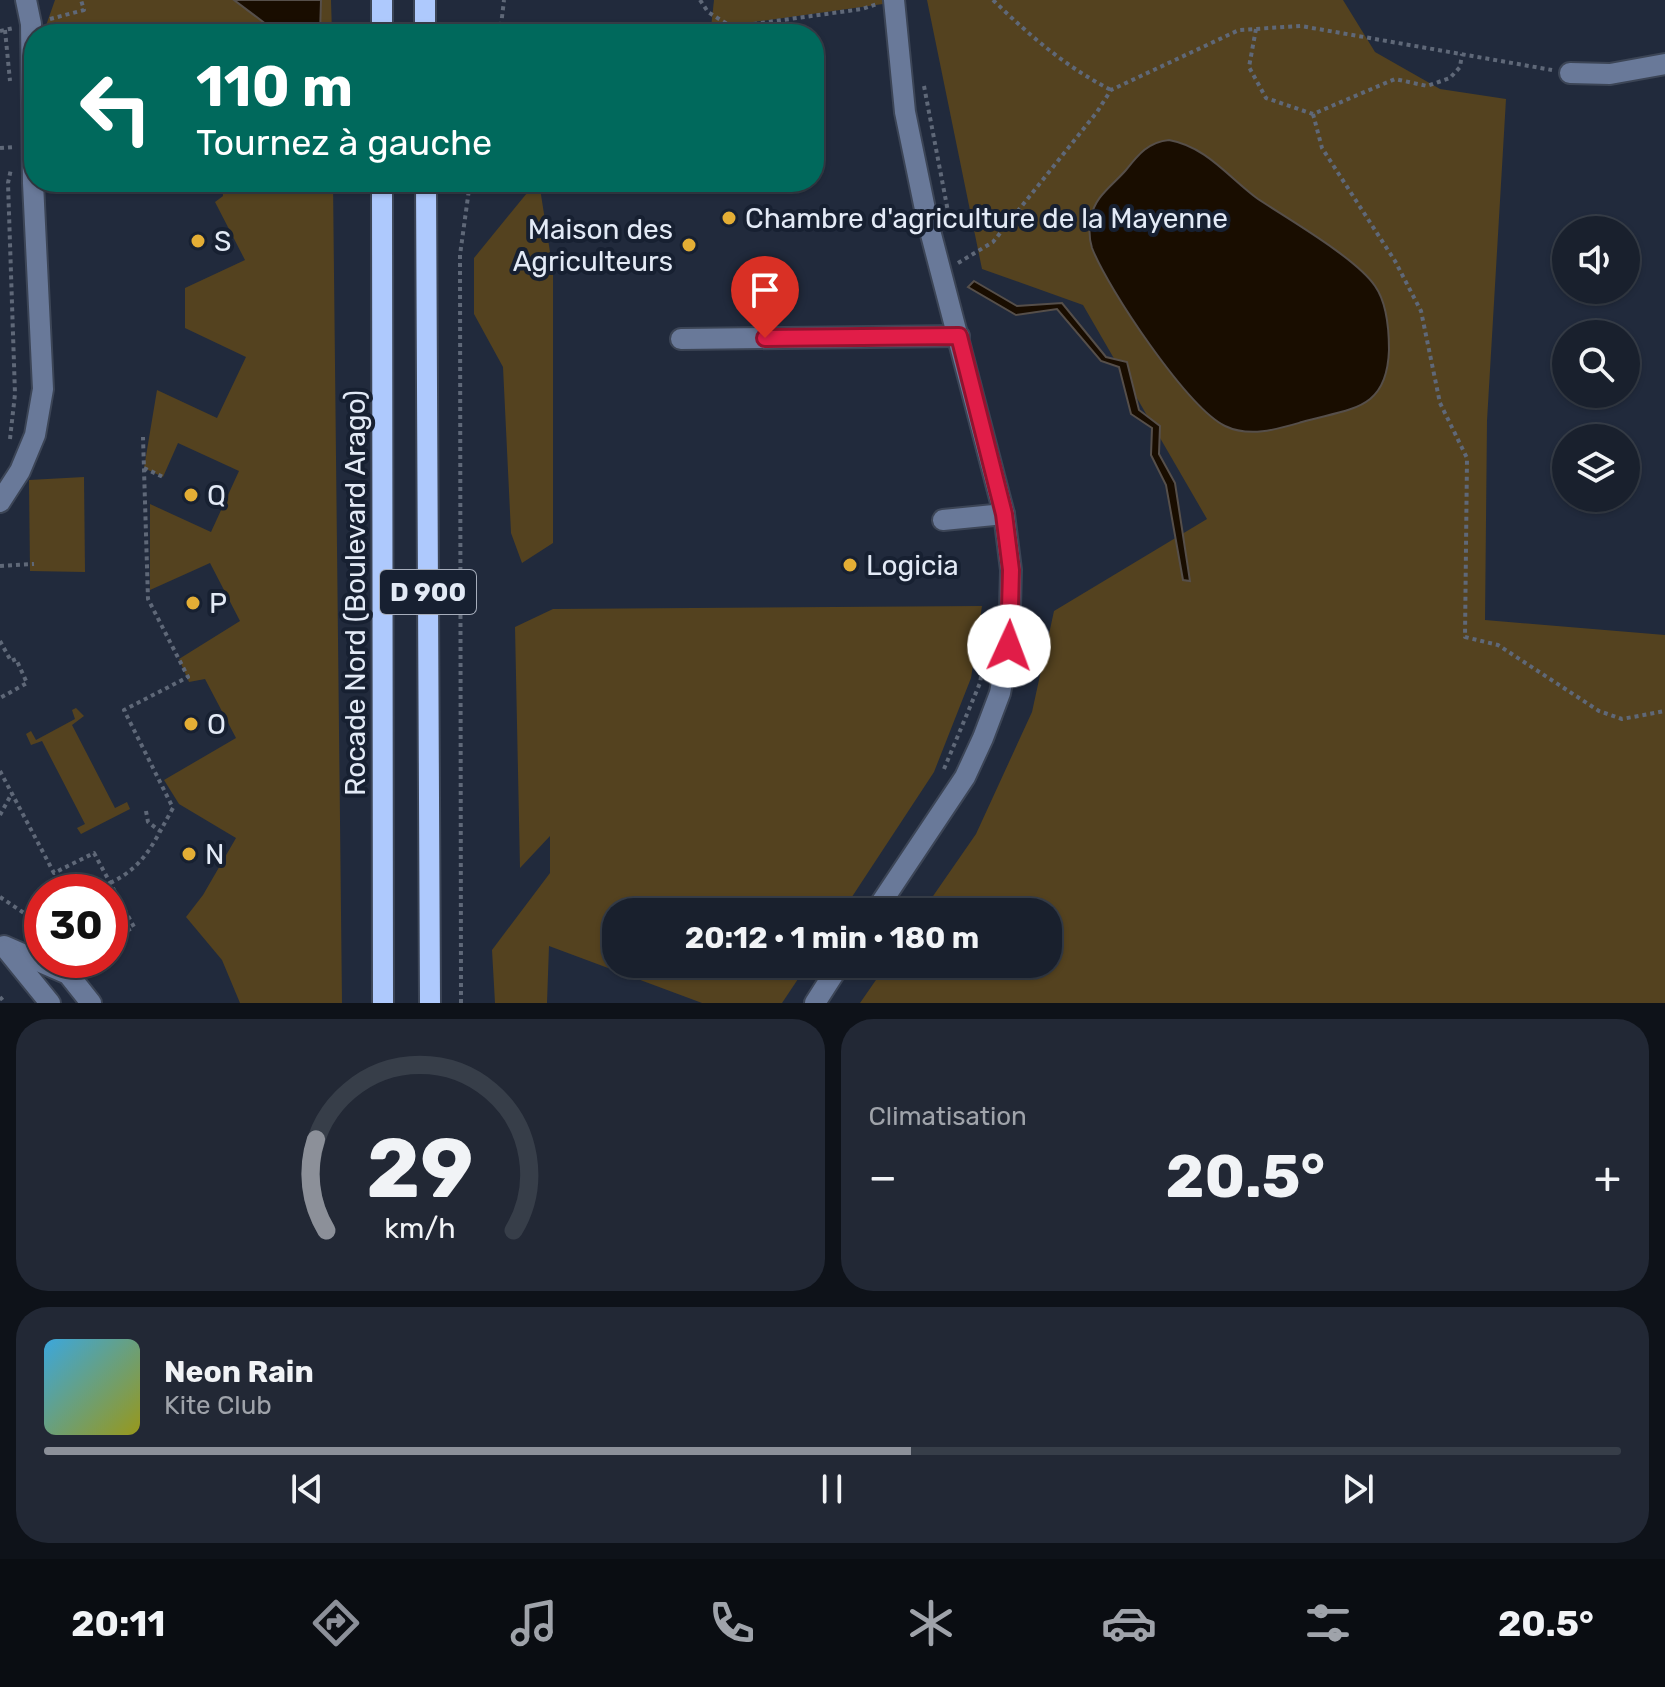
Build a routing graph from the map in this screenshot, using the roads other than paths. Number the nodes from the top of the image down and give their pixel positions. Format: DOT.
graph roads {
  1 [pos="26,0"];
  2 [pos="382,0"];
  3 [pos="425,0"];
  4 [pos="894,0"];
  5 [pos="31,24"];
  6 [pos="382,24"];
  7 [pos="425,24"];
  8 [pos="1665,64"];
  9 [pos="1570,73"];
  10 [pos="33,192"];
  11 [pos="382,192"];
  12 [pos="426,192"];
  13 [pos="959,336"];
  14 [pos="681,339"];
  15 [pos="0,502"];
  16 [pos="1004,514"];
  17 [pos="943,520"];
  18 [pos="884,898"];
  19 [pos="2,945"];
  20 [pos="831,978"];
  21 [pos="50,1003"];
  22 [pos="91,1003"];
  23 [pos="383,1003"];
  24 [pos="430,1003"];
  25 [pos="815,1003"];
  1 -- 5 [label="street"];
  2 -- 6 [label="main road"];
  3 -- 7 [label="main road"];
  4 -- 13 [label="street"];
  8 -- 9 [label="street"];
  10 -- 15 [label="street"];
  11 -- 23 [label="main road, Rocade Nord (Boulevard Arago) / D 900"];
  12 -- 24 [label="main road, D 900"];
  13 -- 14 [label="street"];
  13 -- 16 [label="street"];
  16 -- 17 [label="street"];
  16 -- 18 [label="street"];
  19 -- 21 [label="street"];
  19 -- 22 [label="street"];
  20 -- 25 [label="street"];
}
